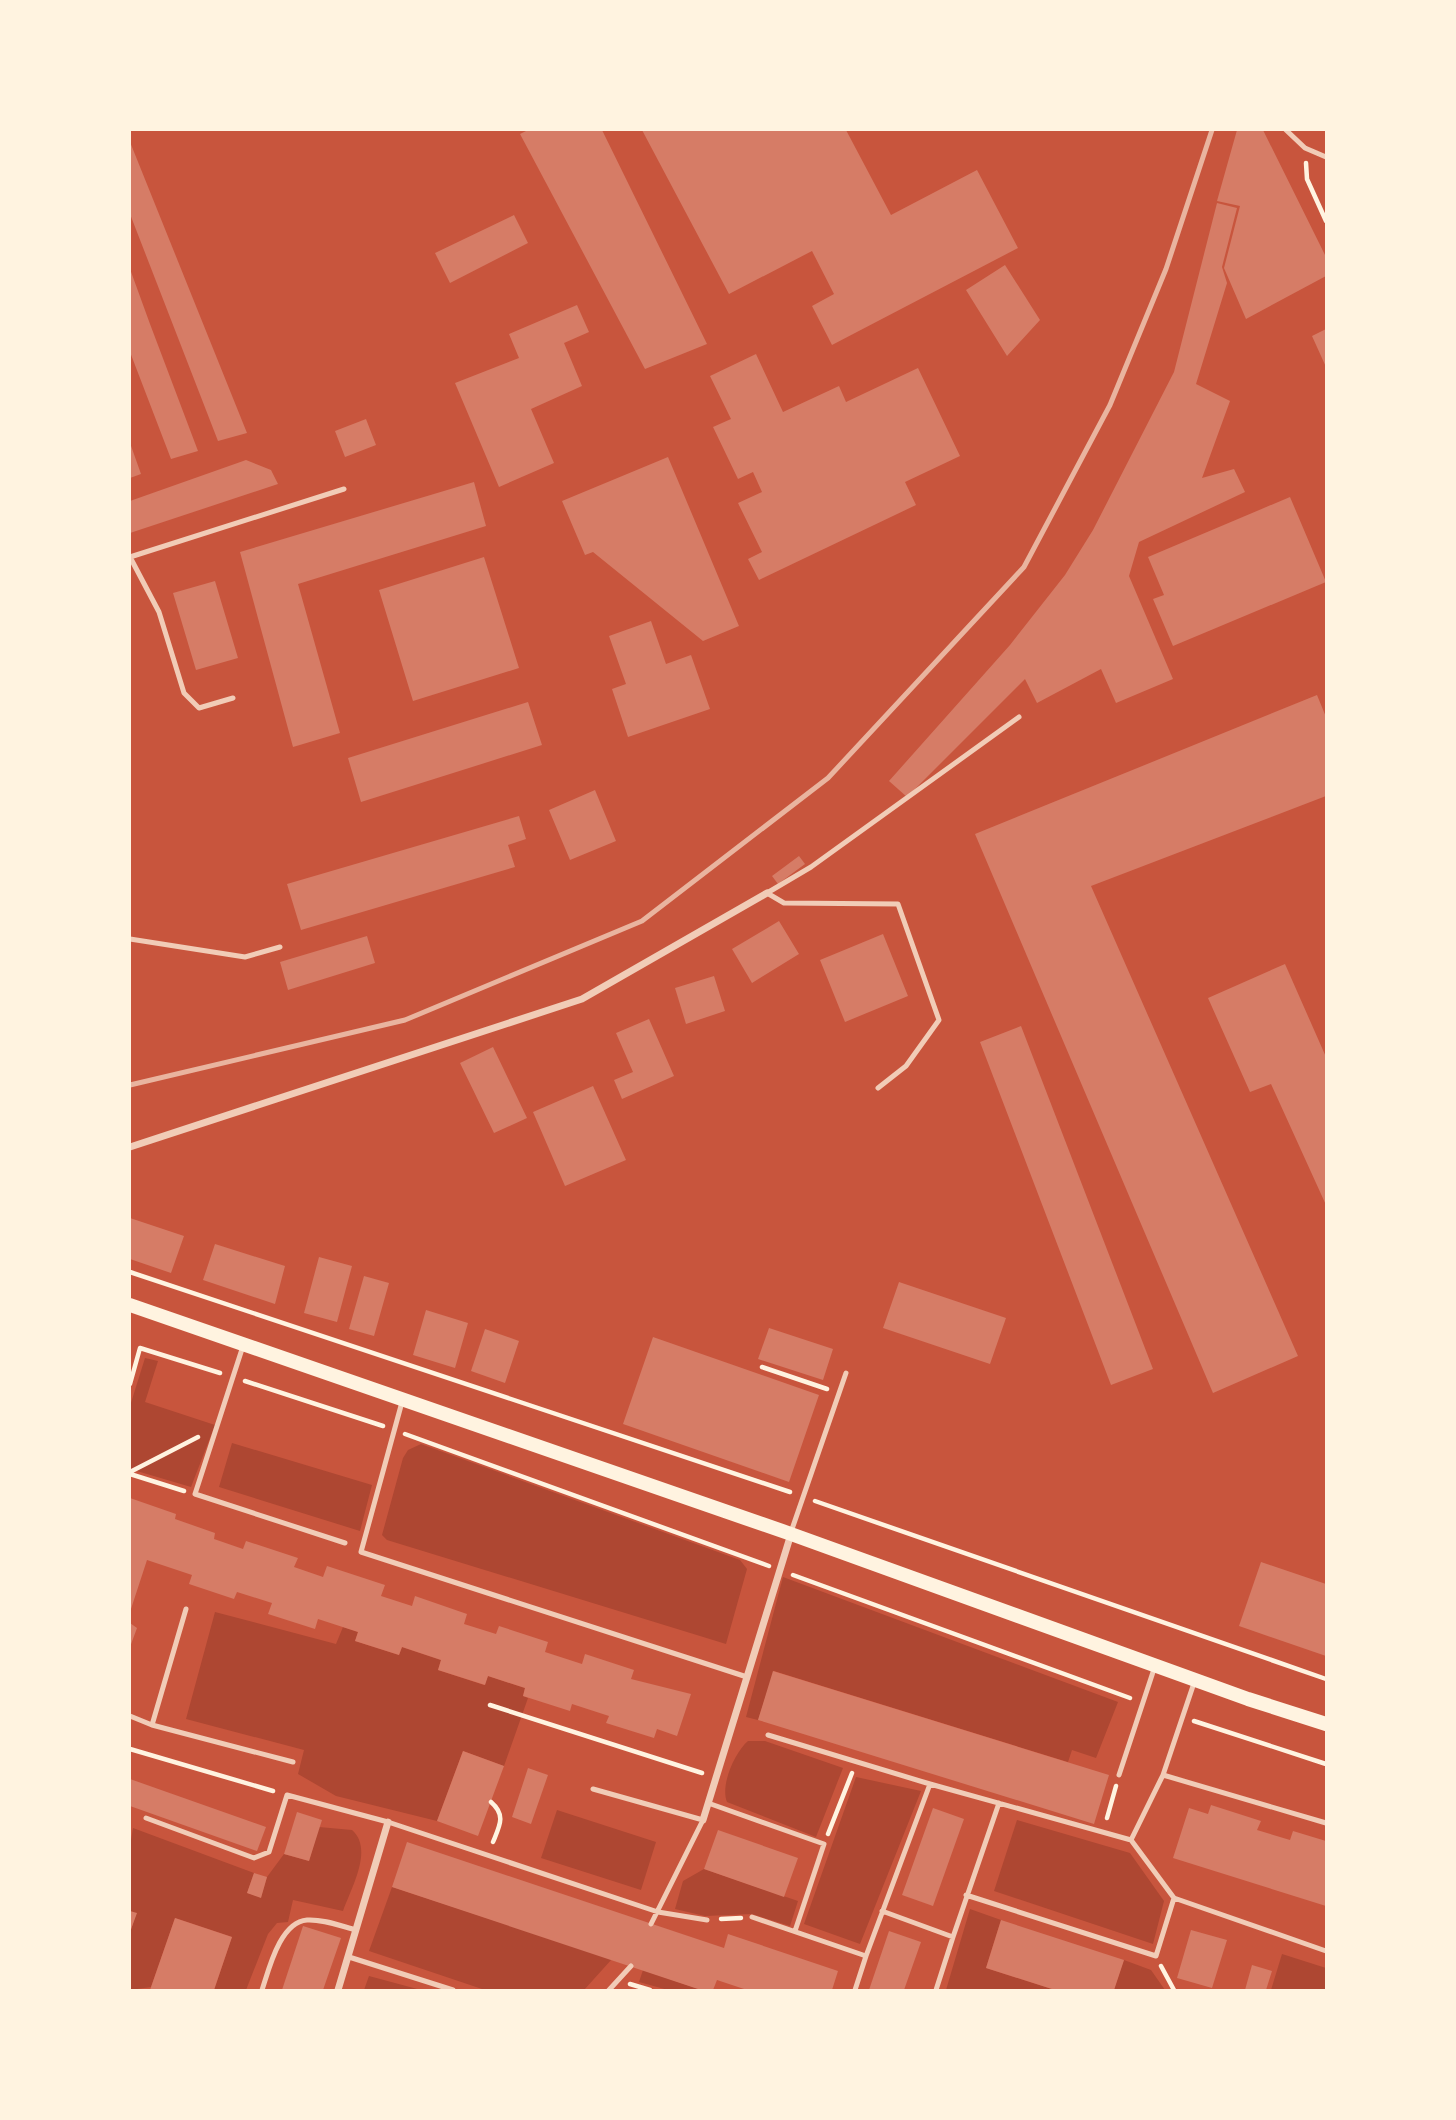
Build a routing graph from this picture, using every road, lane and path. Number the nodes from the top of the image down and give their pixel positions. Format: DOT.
graph roads {
  1 [pos="1286,130"];
  2 [pos="1305,148"];
  3 [pos="1326,157"];
  4 [pos="1326,221"];
  5 [pos="344,489"];
  6 [pos="130,557"];
  7 [pos="233,698"];
  8 [pos="1019,717"];
  9 [pos="767,893"];
  10 [pos="130,939"];
  11 [pos="280,947"];
  12 [pos="878,1087"];
  13 [pos="130,1147"];
  14 [pos="130,1272"];
  15 [pos="130,1305"];
  16 [pos="243,1346"];
  17 [pos="762,1367"];
  18 [pos="846,1373"];
  19 [pos="235,1377"];
  20 [pos="130,1384"];
  21 [pos="839,1393"];
  22 [pos="402,1399"];
  23 [pos="218,1428"];
  24 [pos="394,1430"];
  25 [pos="130,1473"];
  26 [pos="195,1494"];
  27 [pos="805,1497"];
  28 [pos="791,1534"];
  29 [pos="345,1544"];
  30 [pos="779,1569"];
  31 [pos="186,1609"];
  32 [pos="1155,1665"];
  33 [pos="747,1677"];
  34 [pos="1326,1679"];
  35 [pos="1195,1680"];
  36 [pos="1142,1702"];
  37 [pos="490,1705"];
  38 [pos="130,1716"];
  39 [pos="1182,1717"];
  40 [pos="1326,1724"];
  41 [pos="152,1725"];
  42 [pos="768,1735"];
  43 [pos="130,1749"];
  44 [pos="293,1762"];
  45 [pos="856,1762"];
  46 [pos="1326,1764"];
  47 [pos="1119,1775"];
  48 [pos="1163,1775"];
  49 [pos="716,1777"];
  50 [pos="930,1784"];
  51 [pos="593,1789"];
  52 [pos="286,1795"];
  53 [pos="491,1802"];
  54 [pos="708,1803"];
  55 [pos="999,1803"];
  56 [pos="146,1818"];
  57 [pos="703,1820"];
  58 [pos="388,1822"];
  59 [pos="1326,1823"];
  60 [pos="1104,1832"];
  61 [pos="1131,1840"];
  62 [pos="824,1844"];
  63 [pos="488,1856"];
  64 [pos="966,1895"];
  65 [pos="1174,1898"];
  66 [pos="882,1911"];
  67 [pos="658,1912"];
  68 [pos="752,1917"];
  69 [pos="707,1920"];
  70 [pos="651,1924"];
  71 [pos="356,1930"];
  72 [pos="795,1931"];
  73 [pos="953,1937"];
  74 [pos="1326,1951"];
  75 [pos="866,1956"];
  76 [pos="1156,1956"];
  77 [pos="349,1957"];
  78 [pos="631,1965"];
  79 [pos="262,1990"];
  80 [pos="338,1990"];
  81 [pos="453,1990"];
  82 [pos="609,1990"];
  83 [pos="855,1990"];
  84 [pos="936,1990"];
  85 [pos="1174,1990"];
  1 -- 2 [label="lane"];
  2 -- 3 [label="lane"];
  2 -- 4 [label="path"];
  5 -- 6 [label="lane"];
  6 -- 7 [label="lane"];
  8 -- 9 [label="lane"];
  9 -- 12 [label="lane"];
  9 -- 13 [label="street"];
  10 -- 11 [label="lane"];
  14 -- 27 [label="path"];
  15 -- 16 [label="main road"];
  16 -- 19 [label="lane"];
  16 -- 22 [label="main road"];
  17 -- 21 [label="path"];
  18 -- 21 [label="lane"];
  19 -- 20 [label="path"];
  19 -- 23 [label="lane"];
  19 -- 24 [label="path"];
  21 -- 27 [label="lane"];
  22 -- 24 [label="lane"];
  22 -- 28 [label="main road"];
  23 -- 25 [label="path"];
  23 -- 26 [label="lane"];
  24 -- 30 [label="path"];
  24 -- 33 [label="lane"];
  25 -- 26 [label="path"];
  26 -- 29 [label="lane"];
  27 -- 28 [label="lane"];
  27 -- 34 [label="path"];
  28 -- 30 [label="street"];
  28 -- 32 [label="main road"];
  30 -- 33 [label="street"];
  30 -- 36 [label="path"];
  31 -- 41 [label="lane"];
  32 -- 35 [label="main road"];
  32 -- 36 [label="lane"];
  33 -- 49 [label="street"];
  35 -- 39 [label="lane"];
  35 -- 40 [label="main road"];
  36 -- 47 [label="lane"];
  37 -- 49 [label="path"];
  38 -- 41 [label="lane"];
  39 -- 46 [label="path"];
  39 -- 48 [label="lane"];
  41 -- 44 [label="lane"];
  42 -- 45 [label="lane"];
  43 -- 52 [label="path"];
  45 -- 50 [label="lane"];
  45 -- 62 [label="path"];
  47 -- 60 [label="path"];
  48 -- 59 [label="lane"];
  48 -- 61 [label="lane"];
  49 -- 54 [label="street"];
  50 -- 55 [label="lane"];
  50 -- 66 [label="lane"];
  51 -- 57 [label="lane"];
  52 -- 56 [label="lane"];
  52 -- 58 [label="lane"];
  53 -- 63 [label="path"];
  54 -- 57 [label="street"];
  54 -- 62 [label="lane"];
  55 -- 60 [label="lane"];
  55 -- 64 [label="lane"];
  57 -- 67 [label="lane"];
  58 -- 63 [label="lane"];
  58 -- 71 [label="street"];
  60 -- 61 [label="lane"];
  61 -- 65 [label="lane"];
  62 -- 72 [label="lane"];
  63 -- 67 [label="lane"];
  64 -- 73 [label="lane"];
  64 -- 76 [label="lane"];
  65 -- 74 [label="lane"];
  65 -- 76 [label="lane"];
  66 -- 73 [label="lane"];
  66 -- 75 [label="lane"];
  67 -- 69 [label="lane"];
  67 -- 70 [label="lane"];
  68 -- 69 [label="path"];
  68 -- 72 [label="lane"];
  71 -- 77 [label="street"];
  71 -- 79 [label="lane"];
  72 -- 75 [label="lane"];
  73 -- 84 [label="lane"];
  75 -- 83 [label="lane"];
  76 -- 85 [label="path"];
  77 -- 80 [label="street"];
  77 -- 81 [label="lane"];
  78 -- 82 [label="lane"];
}
